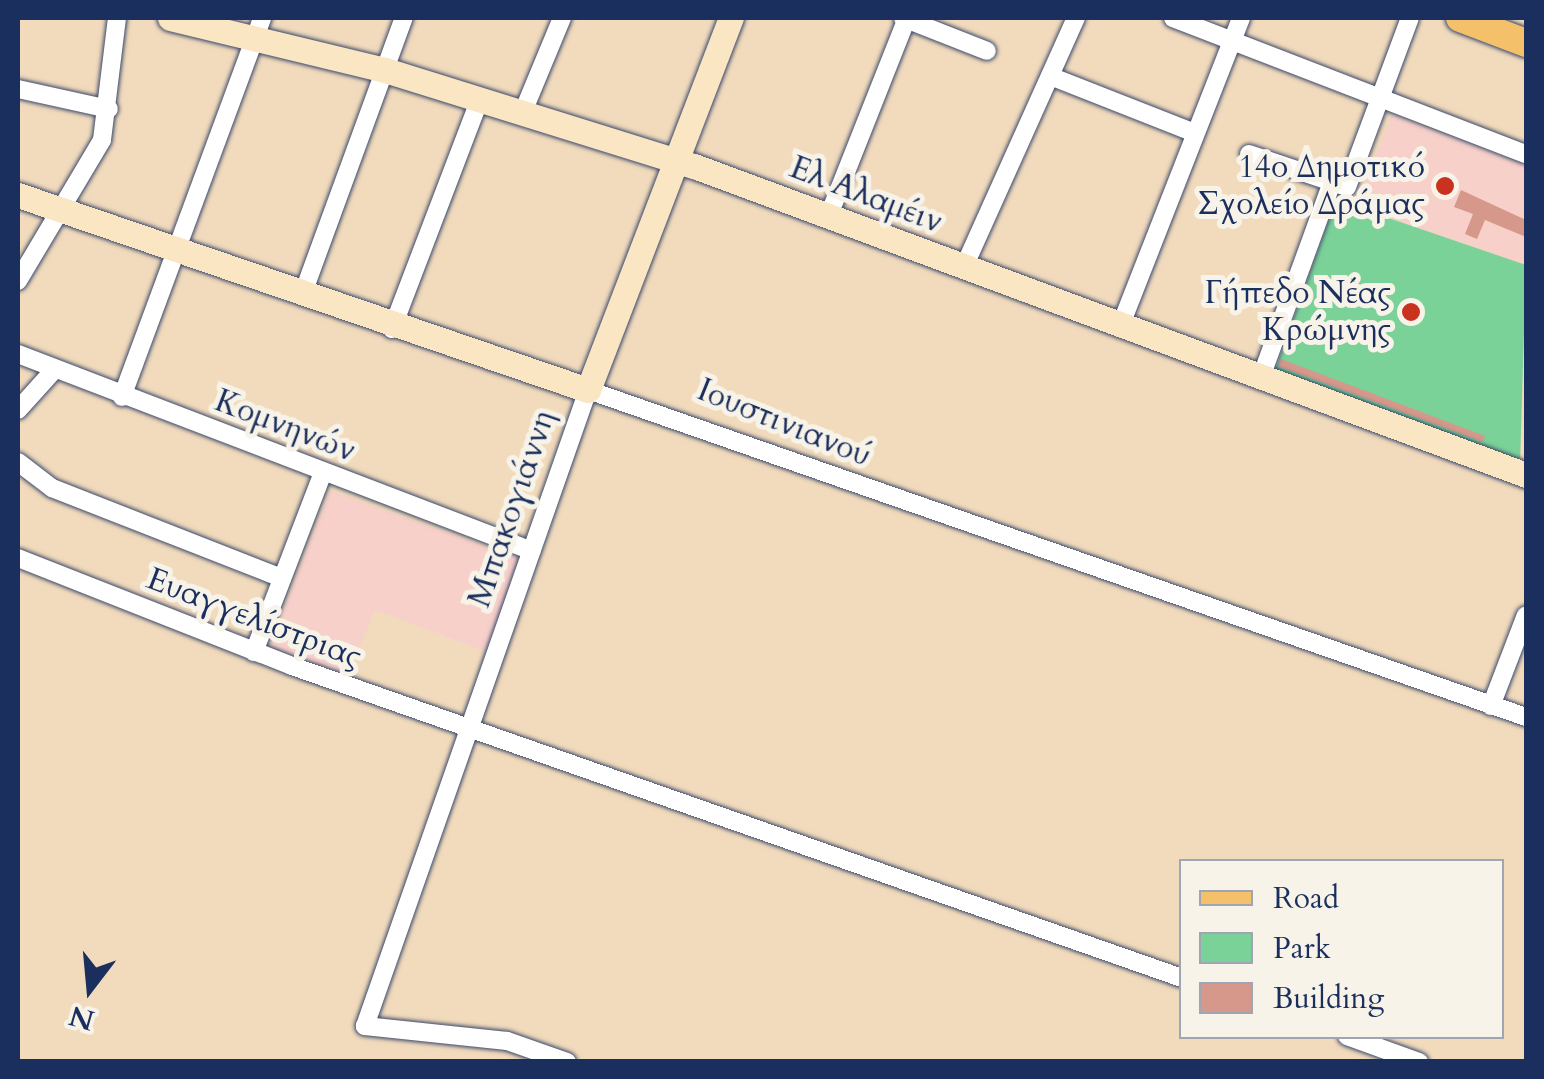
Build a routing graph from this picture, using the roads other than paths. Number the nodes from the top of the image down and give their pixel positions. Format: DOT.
graph roads {
  1 [pos="117,18"];
  2 [pos="170,18"];
  3 [pos="404,18"];
  4 [pos="562,18"];
  5 [pos="731,18"];
  6 [pos="905,18"];
  7 [pos="1076,18"];
  8 [pos="1172,18"];
  9 [pos="1240,18"];
  10 [pos="1410,18"];
  11 [pos="1460,18"];
  12 [pos="259,28"];
  13 [pos="1232,40"];
  14 [pos="1526,43"];
  15 [pos="987,51"];
  16 [pos="385,70"];
  17 [pos="1050,76"];
  18 [pos="18,89"];
  19 [pos="480,99"];
  20 [pos="1381,100"];
  21 [pos="109,109"];
  22 [pos="522,112"];
  23 [pos="1196,133"];
  24 [pos="1249,154"];
  25 [pos="1526,154"];
  26 [pos="672,159"];
  27 [pos="1339,188"];
  28 [pos="18,195"];
  29 [pos="65,208"];
  30 [pos="830,216"];
  31 [pos="178,250"];
  32 [pos="964,267"];
  33 [pos="18,280"];
  34 [pos="302,296"];
  35 [pos="1120,328"];
  36 [pos="392,329"];
  37 [pos="18,354"];
  38 [pos="54,370"];
  39 [pos="1260,380"];
  40 [pos="588,390"];
  41 [pos="122,397"];
  42 [pos="18,410"];
  43 [pos="18,462"];
  44 [pos="323,472"];
  45 [pos="1526,475"];
  46 [pos="532,551"];
  47 [pos="18,558"];
  48 [pos="282,578"];
  49 [pos="1526,615"];
  50 [pos="254,652"];
  51 [pos="1491,706"];
  52 [pos="1526,717"];
  53 [pos="471,728"];
  54 [pos="1179,977"];
  55 [pos="1356,1039"];
  56 [pos="567,1062"];
  57 [pos="1418,1062"];
  1 -- 21 [label="street"];
  2 -- 12 [label="street, Ελ Αλαμέιν"];
  3 -- 16 [label="street"];
  4 -- 22 [label="street"];
  5 -- 26 [label="street, Μπακογιάννη"];
  6 -- 15 [label="street"];
  6 -- 30 [label="street"];
  7 -- 17 [label="street"];
  8 -- 13 [label="street"];
  9 -- 13 [label="street"];
  10 -- 20 [label="street"];
  11 -- 14 [label="main road"];
  12 -- 16 [label="street, Ελ Αλαμέιν"];
  12 -- 31 [label="street"];
  13 -- 20 [label="street"];
  13 -- 23 [label="street"];
  16 -- 19 [label="street, Ελ Αλαμέιν"];
  16 -- 34 [label="street"];
  17 -- 23 [label="street"];
  17 -- 32 [label="street"];
  18 -- 21 [label="street"];
  19 -- 22 [label="street, Ελ Αλαμέιν"];
  19 -- 36 [label="street"];
  20 -- 25 [label="street"];
  20 -- 27 [label="street"];
  21 -- 29 [label="street"];
  22 -- 26 [label="street, Ελ Αλαμέιν"];
  23 -- 35 [label="street"];
  24 -- 27 [label="street"];
  26 -- 30 [label="street, Ελ Αλαμέιν"];
  26 -- 40 [label="street, Μπακογιάννη"];
  27 -- 39 [label="street"];
  28 -- 29 [label="street, Ιουστινιανού"];
  29 -- 31 [label="street, Ιουστινιανού"];
  29 -- 33 [label="street"];
  30 -- 32 [label="street, Ελ Αλαμέιν"];
  31 -- 34 [label="street, Ιουστινιανού"];
  31 -- 41 [label="street"];
  32 -- 35 [label="street, Ελ Αλαμέιν"];
  34 -- 36 [label="street, Ιουστινιανού"];
  35 -- 39 [label="street, Ελ Αλαμέιν"];
  36 -- 40 [label="street, Ιουστινιανού"];
  37 -- 38 [label="street, Κομνηνών"];
  38 -- 41 [label="street, Κομνηνών"];
  38 -- 42 [label="street"];
  39 -- 45 [label="street, Ελ Αλαμέιν"];
  40 -- 46 [label="street, Μπακογιάννη"];
  40 -- 51 [label="street, Ιουστινιανού"];
  41 -- 44 [label="street, Κομνηνών"];
  43 -- 48 [label="street"];
  44 -- 46 [label="street, Κομνηνών"];
  44 -- 48 [label="street"];
  46 -- 53 [label="street, Μπακογιάννη"];
  47 -- 50 [label="street, Ευαγγελίστριας"];
  48 -- 50 [label="street"];
  49 -- 51 [label="street"];
  50 -- 53 [label="street, Ευαγγελίστριας"];
  51 -- 52 [label="street, Ιουστινιανού"];
  53 -- 54 [label="street, Ευαγγελίστριας"];
  53 -- 56 [label="street, Μπακογιάννη"];
  55 -- 57 [label="street"];
}
